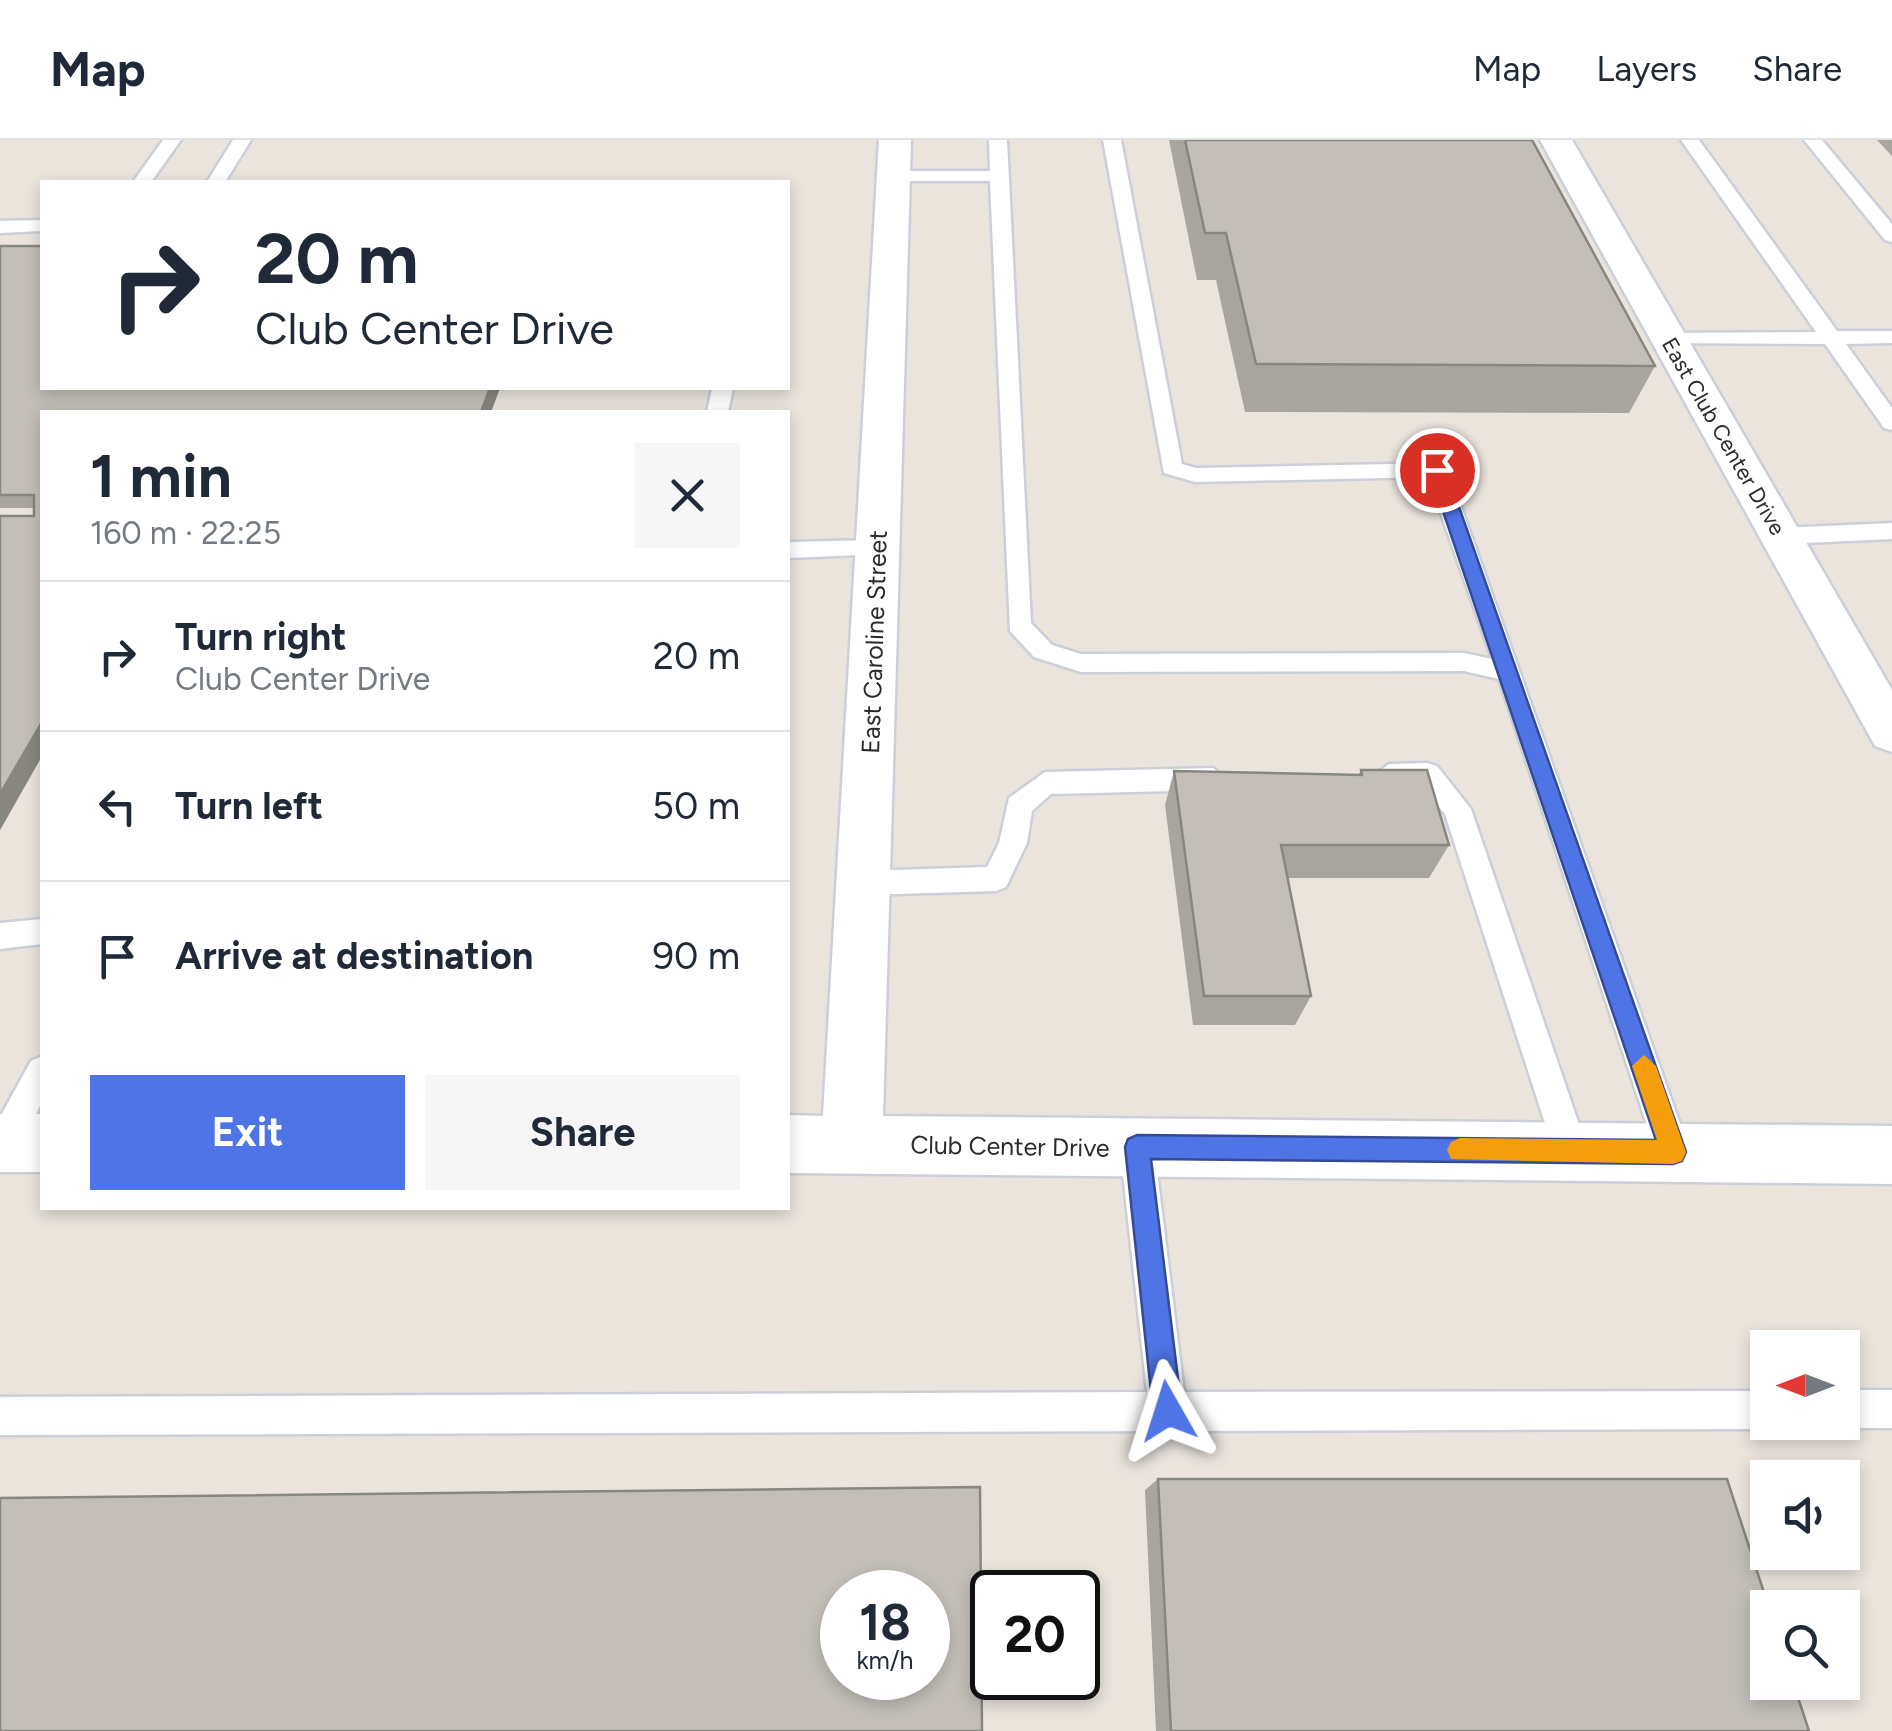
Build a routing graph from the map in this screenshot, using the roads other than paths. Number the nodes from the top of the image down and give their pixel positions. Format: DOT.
graph roads {
  1 [pos="172,140"];
  2 [pos="242,140"];
  3 [pos="998,140"];
  4 [pos="1112,140"];
  5 [pos="1556,140"];
  6 [pos="1690,140"];
  7 [pos="1813,140"];
  8 [pos="894,158"];
  9 [pos="999,176"];
  10 [pos="143,180"];
  11 [pos="217,180"];
  12 [pos="0,226"];
  13 [pos="40,226"];
  14 [pos="1892,236"];
  15 [pos="1829,336"];
  16 [pos="1892,338"];
  17 [pos="1669,339"];
  18 [pos="1892,423"];
  19 [pos="1892,531"];
  20 [pos="1781,536"];
  21 [pos="878,548"];
  22 [pos="790,550"];
  23 [pos="1510,672"];
  24 [pos="1892,733"];
  25 [pos="1350,776"];
  26 [pos="1236,779"];
  27 [pos="864,884"];
  28 [pos="40,932"];
  29 [pos="0,936"];
  30 [pos="40,1077"];
  31 [pos="15,1143"];
  32 [pos="790,1144"];
  33 [pos="852,1144"];
  34 [pos="1137,1147"];
  35 [pos="1571,1151"];
  36 [pos="1673,1152"];
  37 [pos="1892,1155"];
  38 [pos="1860,1409"];
  39 [pos="1892,1409"];
  40 [pos="1750,1410"];
  41 [pos="1168,1411"];
  42 [pos="0,1416"];
  1 -- 10 [label="lane"];
  2 -- 11 [label="lane"];
  3 -- 9 [label="lane"];
  4 -- 23 [label="lane"];
  5 -- 17 [label="street, East Club Center Drive"];
  6 -- 15 [label="lane"];
  7 -- 14 [label="lane"];
  8 -- 9 [label="lane"];
  8 -- 21 [label="street, East Caroline Street"];
  9 -- 23 [label="lane"];
  12 -- 13 [label="lane"];
  15 -- 16 [label="lane"];
  15 -- 17 [label="lane"];
  15 -- 18 [label="lane"];
  17 -- 20 [label="street, East Club Center Drive"];
  19 -- 20 [label="lane"];
  20 -- 24 [label="street, East Club Center Drive"];
  21 -- 22 [label="lane"];
  21 -- 27 [label="street, East Caroline Street"];
  23 -- 36 [label="lane"];
  25 -- 35 [label="lane"];
  26 -- 27 [label="lane"];
  27 -- 33 [label="street, East Caroline Street"];
  28 -- 29 [label="lane"];
  30 -- 31 [label="lane"];
  32 -- 33 [label="street, Club Center Drive"];
  33 -- 34 [label="street, Club Center Drive"];
  34 -- 35 [label="street, Club Center Drive"];
  34 -- 41 [label="lane"];
  35 -- 36 [label="street, Club Center Drive"];
  36 -- 37 [label="street, Club Center Drive"];
  38 -- 39 [label="lane"];
  40 -- 41 [label="lane"];
  41 -- 42 [label="lane"];
}
